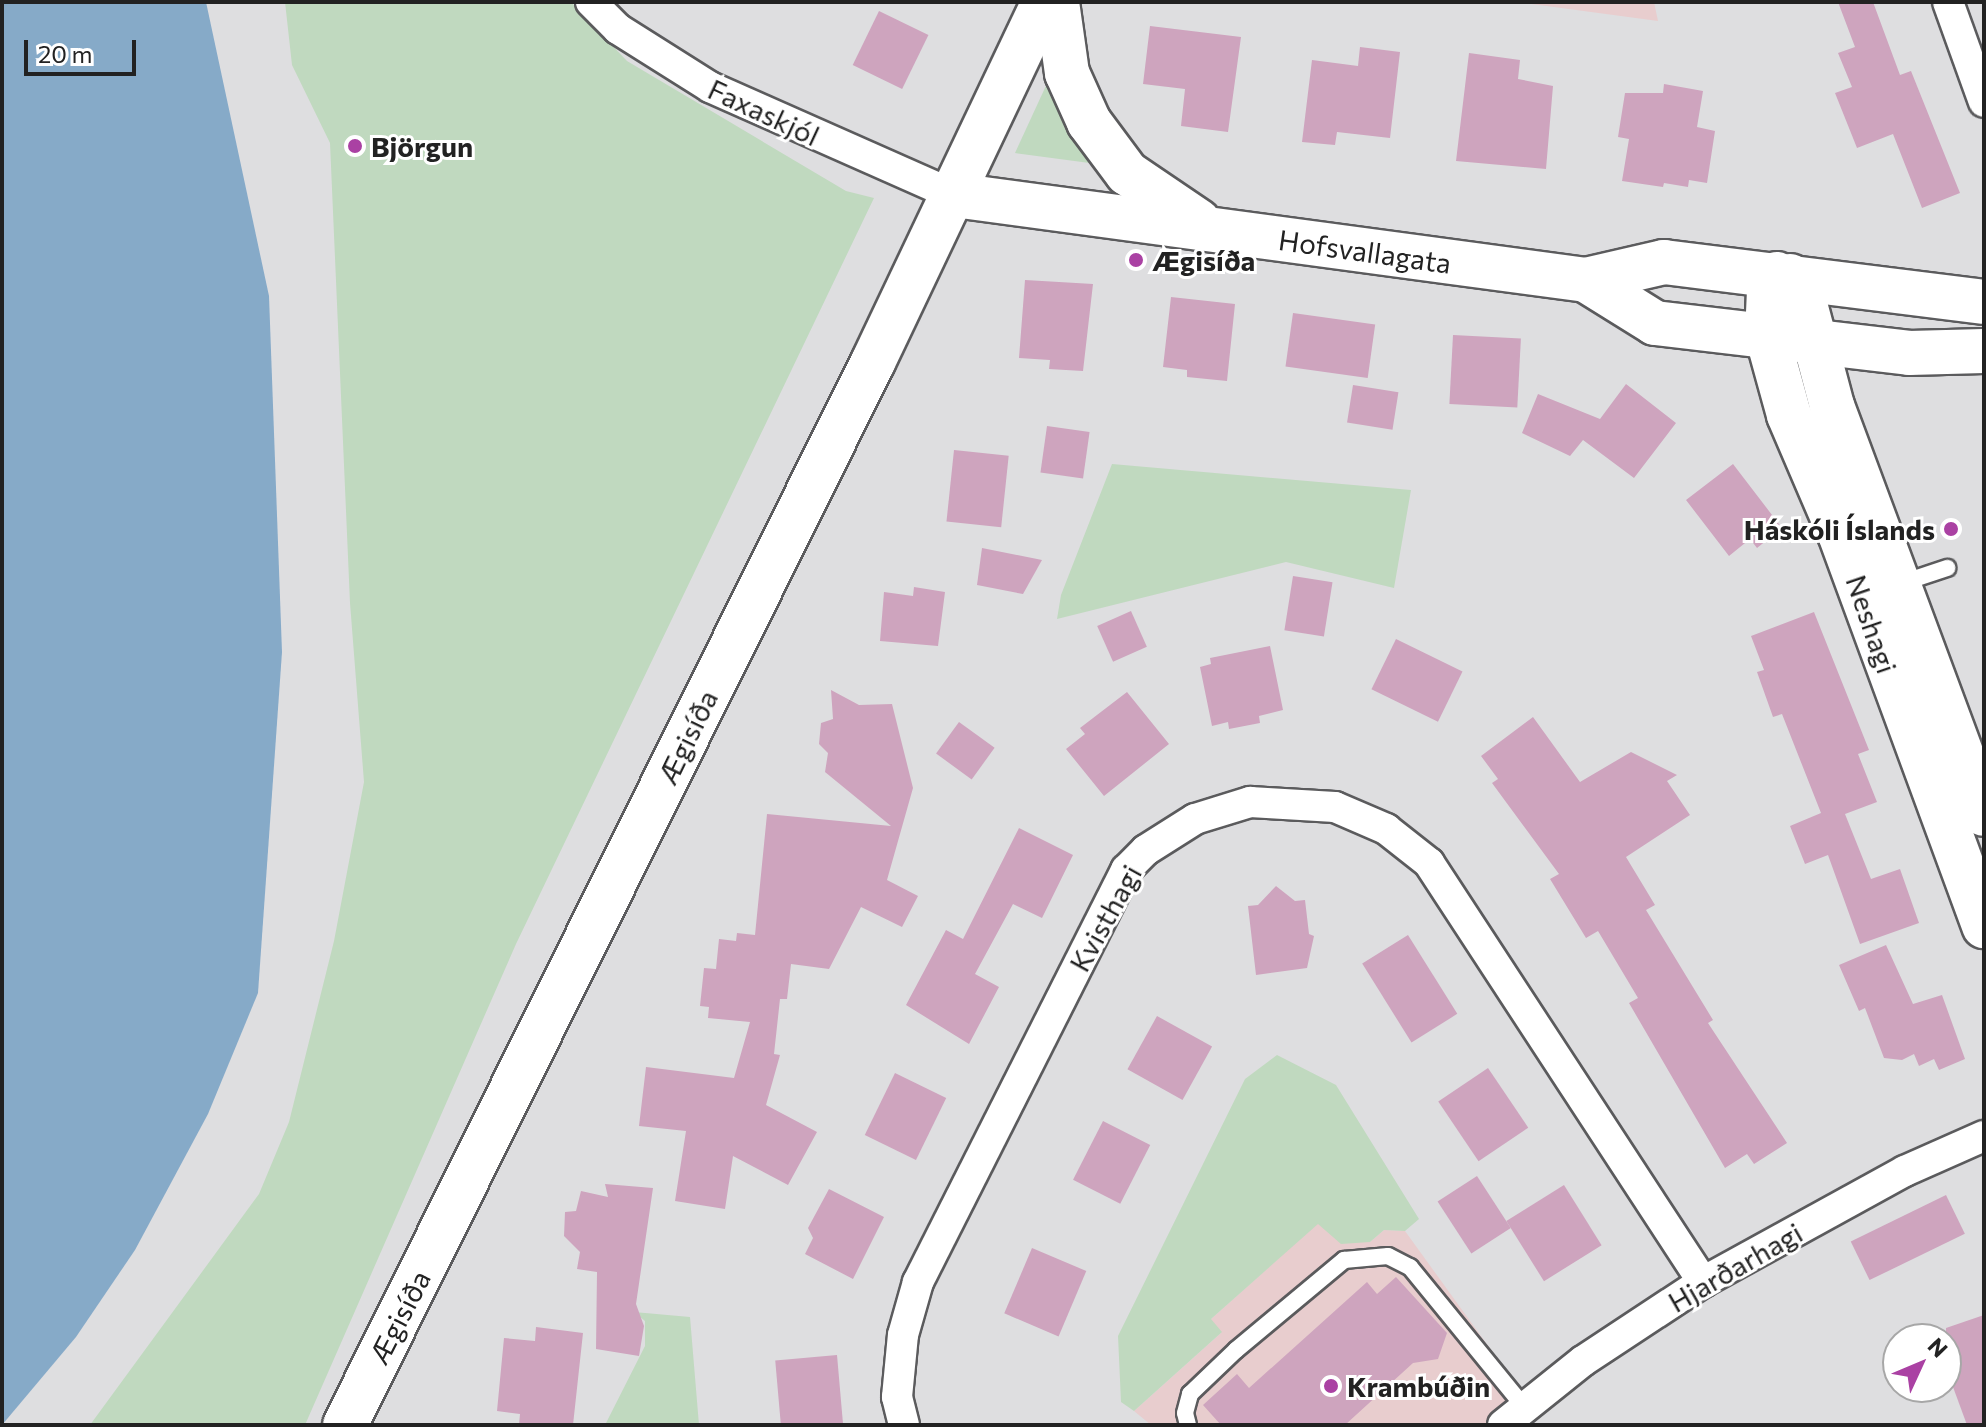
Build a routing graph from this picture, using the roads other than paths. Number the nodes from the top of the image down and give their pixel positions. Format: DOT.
graph roads {
  1 [pos="591,2"];
  2 [pos="1044,2"];
  3 [pos="1057,2"];
  4 [pos="1948,2"];
  5 [pos="1984,102"];
  6 [pos="954,195"];
  7 [pos="1223,232"];
  8 [pos="1784,275"];
  9 [pos="1586,280"];
  10 [pos="1984,302"];
  11 [pos="1767,335"];
  12 [pos="1816,341"];
  13 [pos="1984,351"];
  14 [pos="1947,568"];
  15 [pos="1898,585"];
  16 [pos="1984,814"];
  17 [pos="1984,926"];
  18 [pos="1984,1136"];
  19 [pos="1703,1282"];
  20 [pos="1513,1416"];
  21 [pos="345,1425"];
  22 [pos="904,1425"];
  23 [pos="1188,1425"];
  1 -- 6 [label="street, Faxaskjól"];
  2 -- 6 [label="street, Ægisíða"];
  3 -- 7 [label="street"];
  4 -- 5 [label="street"];
  6 -- 7 [label="street, Hofsvallagata"];
  6 -- 21 [label="street, Ægisíða"];
  7 -- 9 [label="street, Hofsvallagata"];
  8 -- 9 [label="street, Hofsvallagata"];
  8 -- 10 [label="street, Hofsvallagata"];
  8 -- 11 [label="street, Neshagi"];
  8 -- 12 [label="street, Neshagi"];
  9 -- 11 [label="street, Hofsvallagata"];
  11 -- 12 [label="street, Hofsvallagata"];
  11 -- 17 [label="street, Neshagi"];
  12 -- 13 [label="street, Hofsvallagata"];
  12 -- 15 [label="street, Neshagi"];
  14 -- 15 [label="lane"];
  15 -- 16 [label="street, Neshagi"];
  18 -- 19 [label="street, Hjarðarhagi"];
  19 -- 20 [label="street, Hjarðarhagi"];
  19 -- 22 [label="street, Kvisthagi"];
  20 -- 23 [label="lane"];
}
